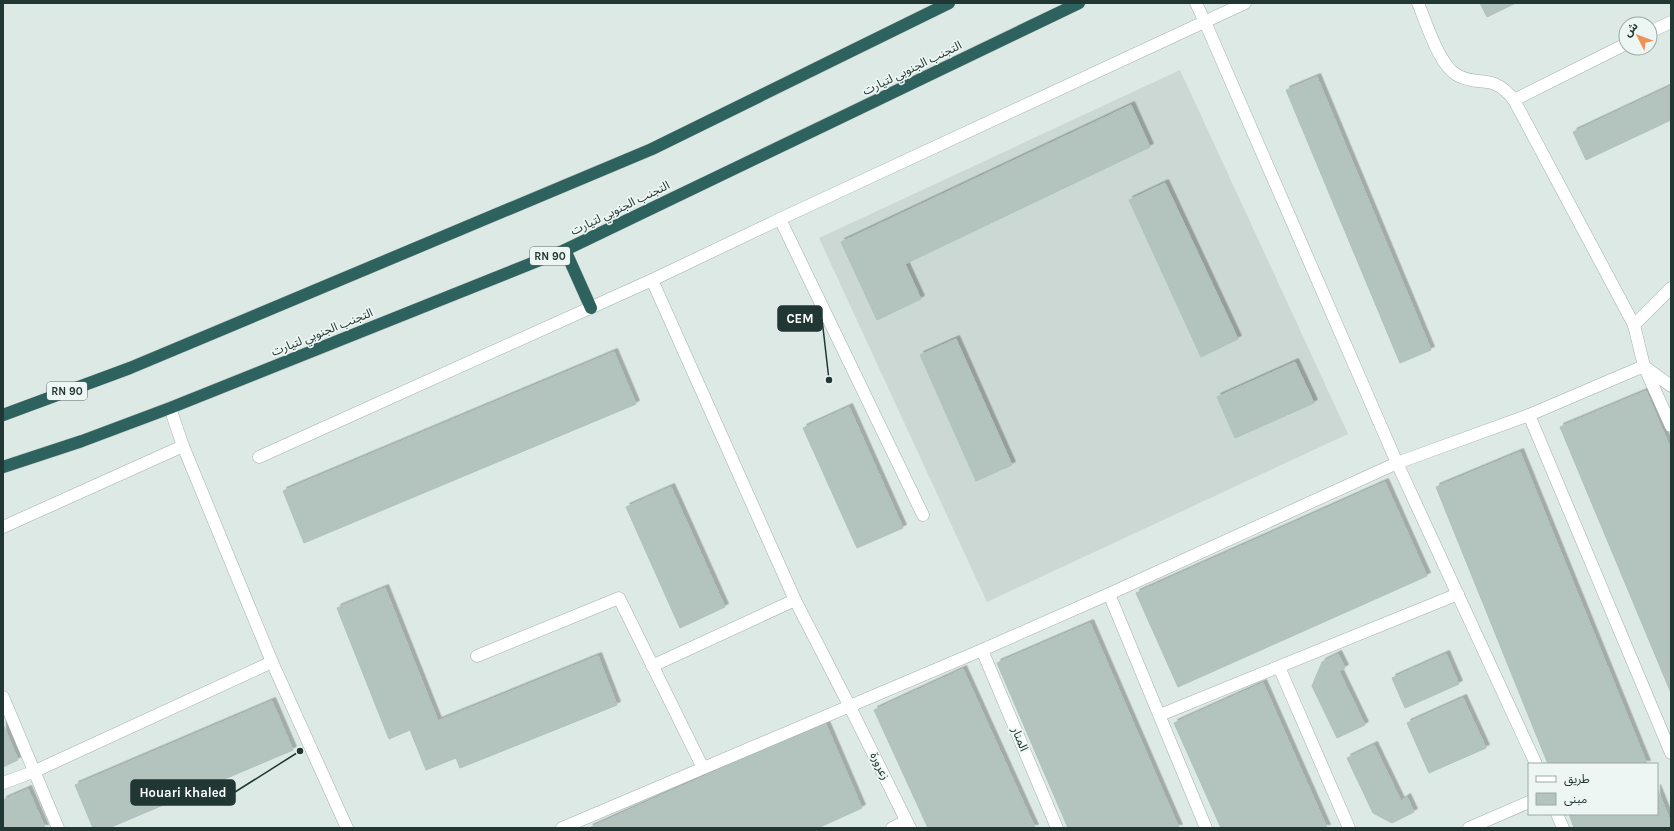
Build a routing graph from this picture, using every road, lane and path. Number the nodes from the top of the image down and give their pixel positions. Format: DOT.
graph roads {
  1 [pos="949,3"];
  2 [pos="1079,3"];
  3 [pos="1196,3"];
  4 [pos="1245,3"];
  5 [pos="1418,3"];
  6 [pos="1205,22"];
  7 [pos="1671,22"];
  8 [pos="1658,28"];
  9 [pos="1618,48"];
  10 [pos="1514,100"];
  11 [pos="780,219"];
  12 [pos="566,250"];
  13 [pos="652,280"];
  14 [pos="1671,288"];
  15 [pos="591,308"];
  16 [pos="1634,325"];
  17 [pos="1644,366"];
  18 [pos="1671,386"];
  19 [pos="170,408"];
  20 [pos="3,415"];
  21 [pos="1529,415"];
  22 [pos="1671,426"];
  23 [pos="183,446"];
  24 [pos="259,457"];
  25 [pos="1397,463"];
  26 [pos="3,467"];
  27 [pos="923,515"];
  28 [pos="3,527"];
  29 [pos="1109,594"];
  30 [pos="1458,594"];
  31 [pos="794,600"];
  32 [pos="982,650"];
  33 [pos="477,656"];
  34 [pos="272,662"];
  35 [pos="652,666"];
  36 [pos="1279,667"];
  37 [pos="3,697"];
  38 [pos="850,705"];
  39 [pos="1160,714"];
  40 [pos="1671,752"];
  41 [pos="1536,763"];
  42 [pos="703,768"];
  43 [pos="34,772"];
  44 [pos="3,783"];
  45 [pos="1528,802"];
  46 [pos="1558,815"];
  47 [pos="908,824"];
  48 [pos="58,828"];
  49 [pos="347,828"];
  50 [pos="562,828"];
  51 [pos="892,828"];
  52 [pos="1057,828"];
  53 [pos="1206,828"];
  54 [pos="1349,828"];
  55 [pos="1469,828"];
  56 [pos="1563,828"];
  1 -- 20 [label="highway, RN 90"];
  2 -- 12 [label="highway, التجنب الجنوبي لتيارت / RN 90"];
  3 -- 6 [label="street"];
  4 -- 6 [label="street"];
  5 -- 10 [label="street"];
  6 -- 11 [label="street"];
  6 -- 25 [label="street"];
  7 -- 8 [label="street"];
  9 -- 10 [label="street"];
  10 -- 16 [label="street"];
  11 -- 13 [label="street"];
  11 -- 27 [label="street"];
  12 -- 15 [label="highway"];
  12 -- 19 [label="highway, التجنب الجنوبي لتيارت / RN 90"];
  13 -- 15 [label="street"];
  13 -- 31 [label="street, زعرورة"];
  14 -- 16 [label="street"];
  15 -- 24 [label="street"];
  16 -- 17 [label="street"];
  17 -- 18 [label="street"];
  17 -- 21 [label="street"];
  17 -- 22 [label="street"];
  19 -- 23 [label="street"];
  19 -- 26 [label="highway, التجنب الجنوبي لتيارت / RN 90"];
  21 -- 25 [label="street"];
  21 -- 40 [label="street"];
  23 -- 28 [label="street"];
  23 -- 34 [label="street"];
  25 -- 29 [label="street"];
  25 -- 30 [label="street"];
  29 -- 32 [label="street"];
  29 -- 39 [label="street"];
  30 -- 36 [label="street"];
  30 -- 41 [label="street"];
  31 -- 35 [label="street"];
  31 -- 38 [label="street, زعرورة"];
  32 -- 38 [label="street"];
  32 -- 52 [label="street, المنار"];
  33 -- 35 [label="street"];
  34 -- 43 [label="street"];
  34 -- 49 [label="street"];
  35 -- 42 [label="street"];
  36 -- 39 [label="street"];
  36 -- 54 [label="street"];
  37 -- 43 [label="street"];
  38 -- 42 [label="street"];
  38 -- 47 [label="street, زعرورة"];
  39 -- 53 [label="street"];
  42 -- 50 [label="street"];
  43 -- 44 [label="street"];
  43 -- 48 [label="street"];
  45 -- 55 [label="street"];
  46 -- 56 [label="street"];
  47 -- 51 [label="street"];
}
